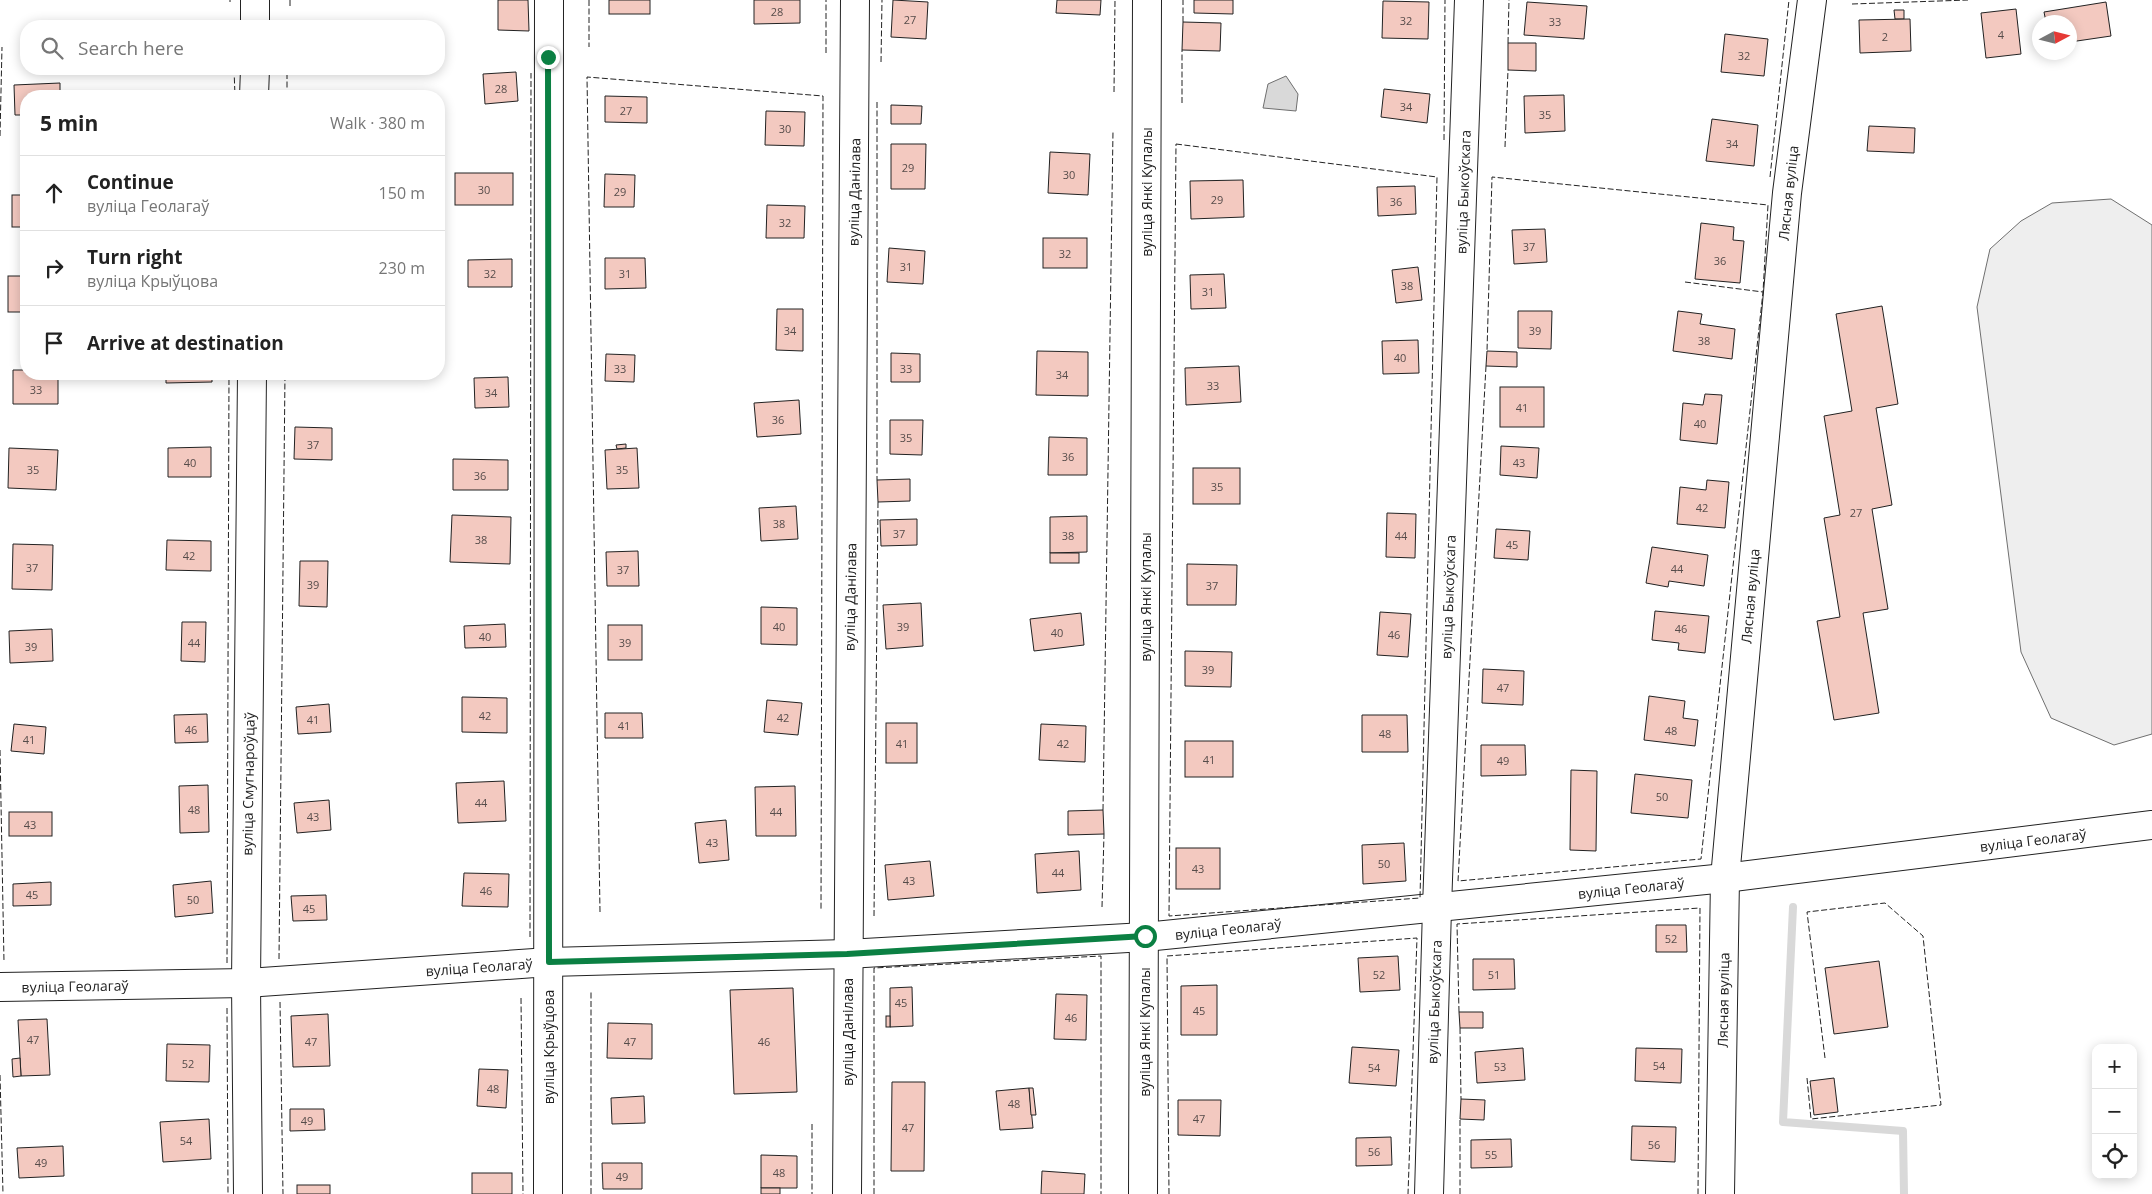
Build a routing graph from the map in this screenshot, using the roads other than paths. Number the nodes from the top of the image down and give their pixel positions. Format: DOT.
graph roads {
  1 [pos="255,0"];
  2 [pos="549,0"];
  3 [pos="855,0"];
  4 [pos="1147,0"];
  5 [pos="1469,0"];
  6 [pos="1812,0"];
  7 [pos="255,20"];
  8 [pos="255,75"];
  9 [pos="254,90"];
  10 [pos="252,380"];
  11 [pos="2152,825"];
  12 [pos="1725,878"];
  13 [pos="1437,908"];
  14 [pos="1145,936"];
  15 [pos="847,954"];
  16 [pos="549,962"];
  17 [pos="246,983"];
  18 [pos="0,987"];
  19 [pos="248,1194"];
  20 [pos="548,1194"];
  21 [pos="847,1194"];
  22 [pos="1143,1194"];
  23 [pos="1429,1194"];
  24 [pos="1720,1194"];
  1 -- 7 [label="street"];
  2 -- 16 [label="street, вуліца Крыўцова"];
  3 -- 15 [label="street, вуліца Данілава"];
  4 -- 14 [label="street, вуліца Янкі Купалы"];
  5 -- 13 [label="street, вуліца Быкоўскага"];
  6 -- 12 [label="street, Лясная вуліца"];
  8 -- 9 [label="street"];
  10 -- 17 [label="street, вуліца Смугнароўцаў"];
  11 -- 12 [label="street, вуліца Геолагаў"];
  12 -- 13 [label="street, вуліца Геолагаў"];
  12 -- 24 [label="street, Лясная вуліца"];
  13 -- 14 [label="street, вуліца Геолагаў"];
  13 -- 23 [label="street, вуліца Быкоўскага"];
  14 -- 15 [label="street, вуліца Геолагаў"];
  14 -- 22 [label="street, вуліца Янкі Купалы"];
  15 -- 16 [label="street, вуліца Геолагаў"];
  15 -- 21 [label="street, вуліца Данілава"];
  16 -- 17 [label="street, вуліца Геолагаў"];
  16 -- 20 [label="street, вуліца Крыўцова"];
  17 -- 18 [label="street, вуліца Геолагаў"];
  17 -- 19 [label="street, вуліца Смугнароўцаў"];
}
